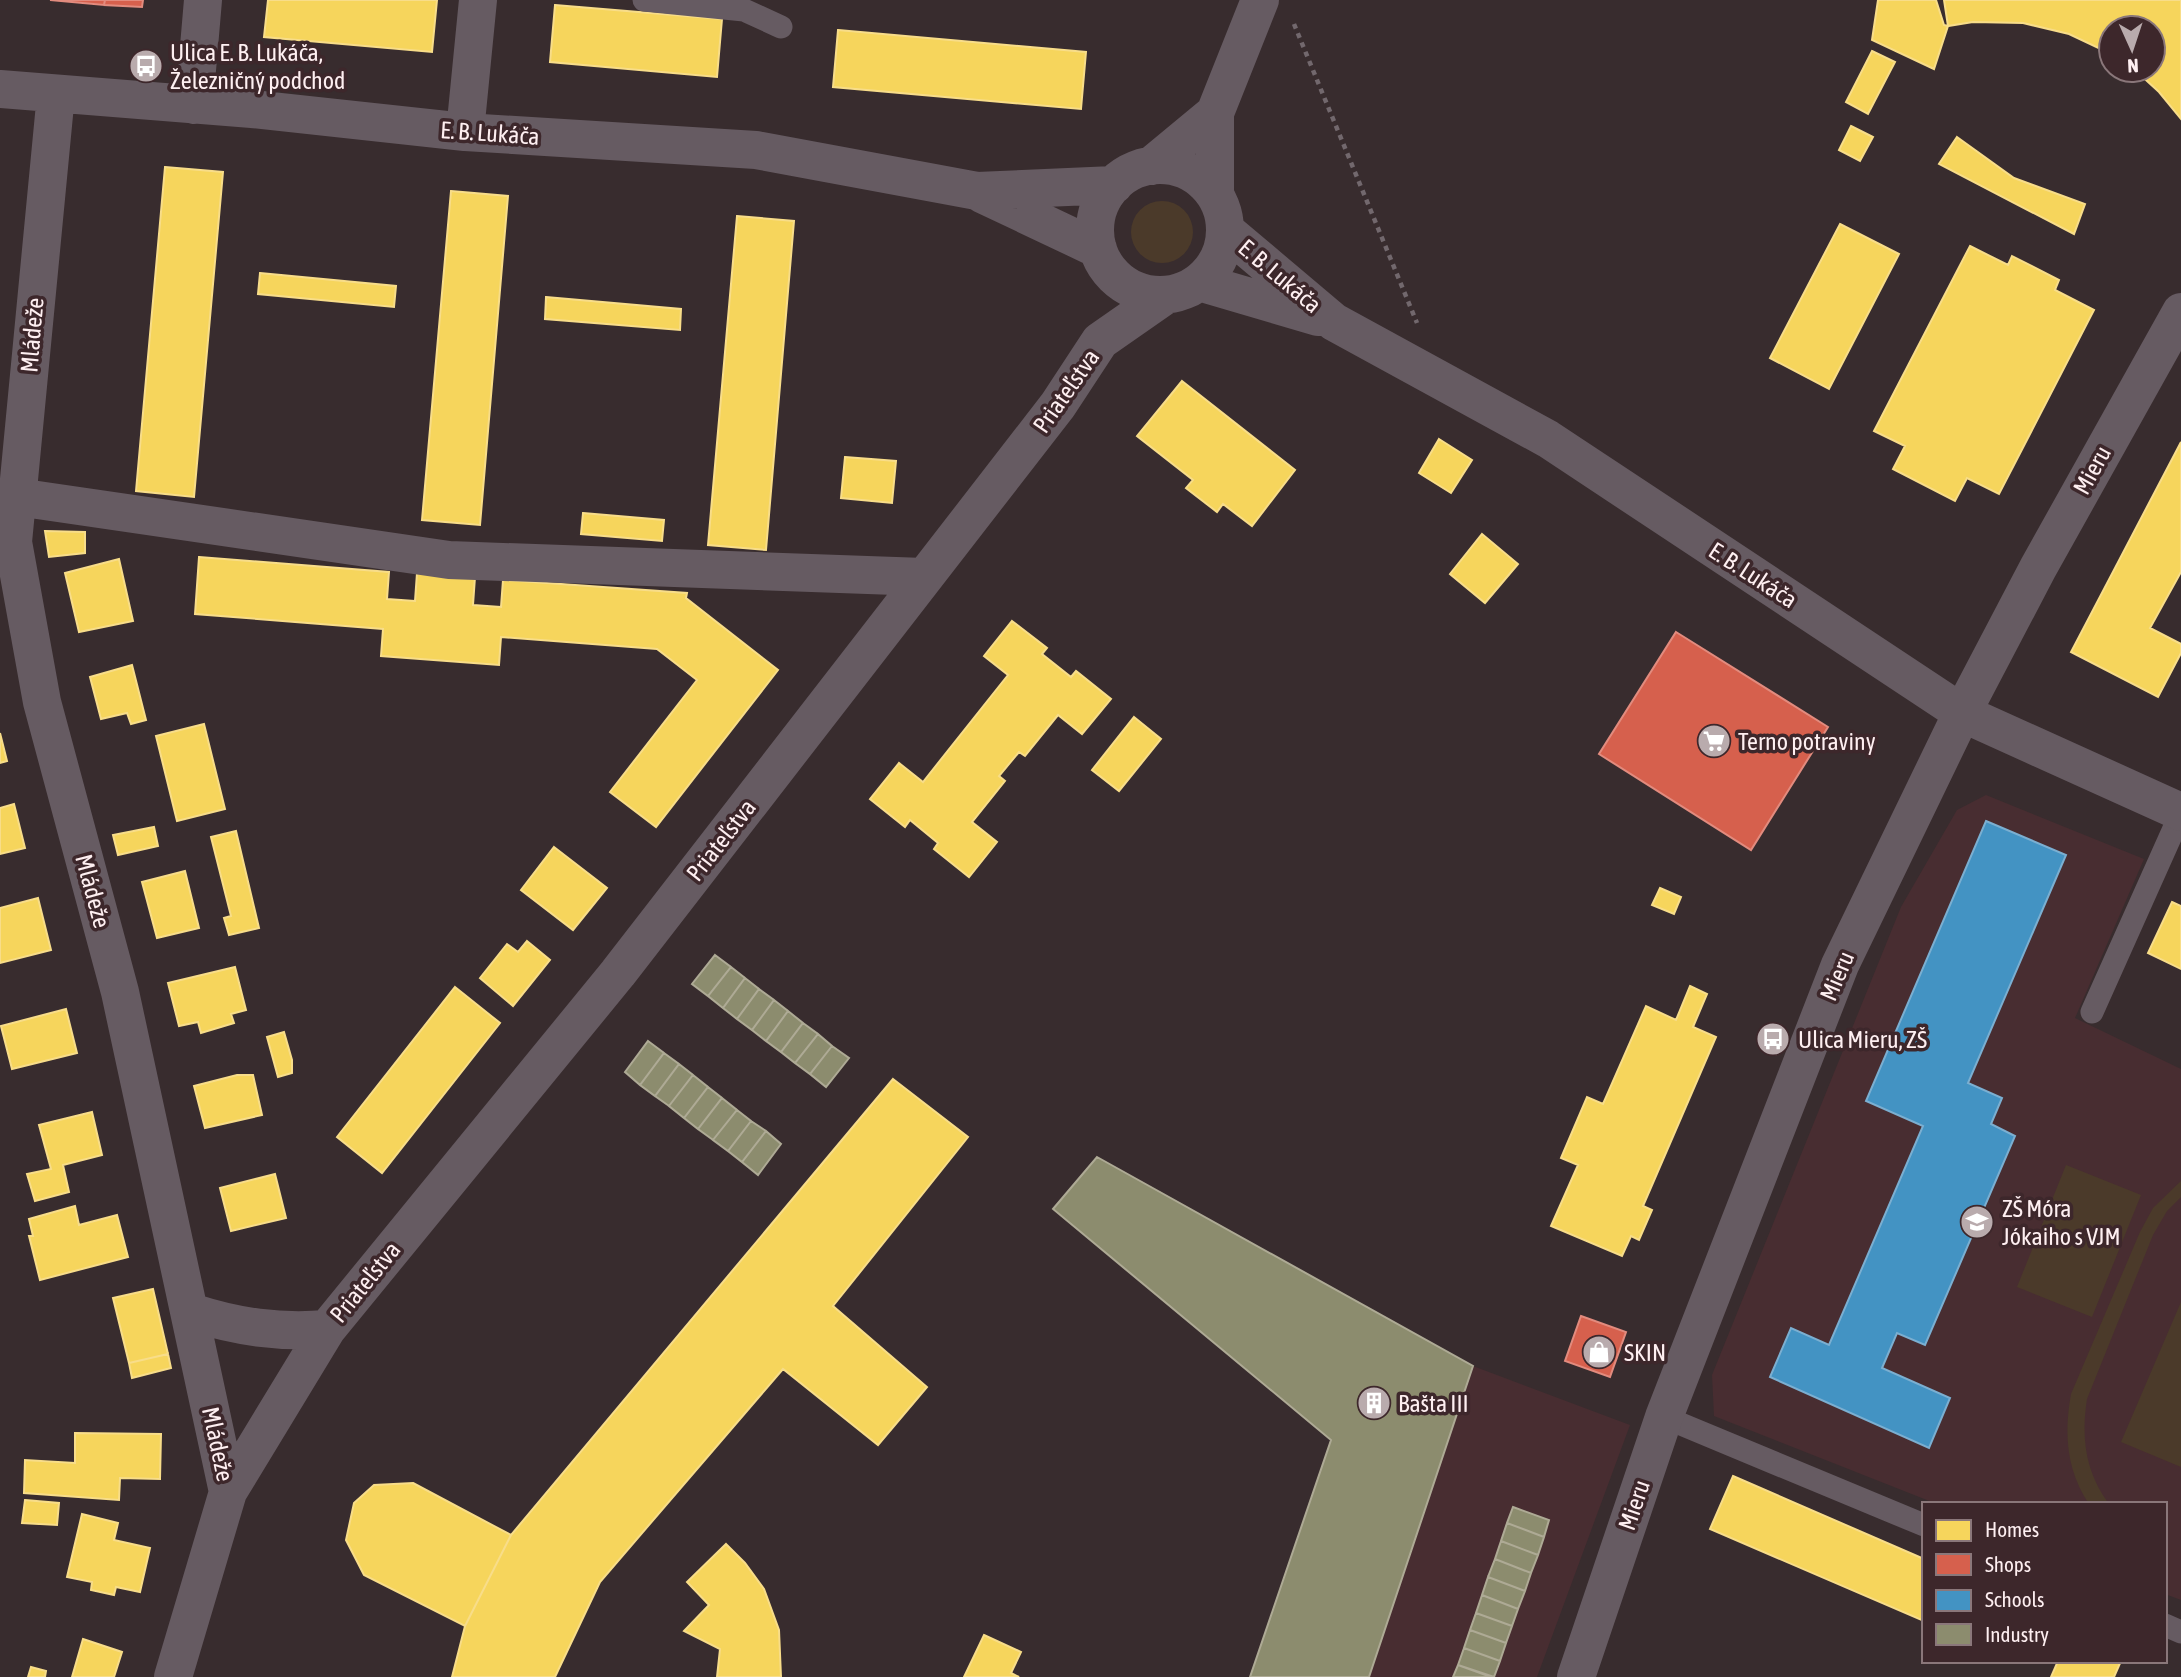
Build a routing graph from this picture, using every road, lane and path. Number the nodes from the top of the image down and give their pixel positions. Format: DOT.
graph roads {
  1 [pos="203,0"];
  2 [pos="478,0"];
  3 [pos="645,0"];
  4 [pos="1276,8"];
  5 [pos="781,27"];
  6 [pos="0,89"];
  7 [pos="55,94"];
  8 [pos="194,104"];
  9 [pos="1215,113"];
  10 [pos="465,132"];
  11 [pos="1151,166"];
  12 [pos="1114,185"];
  13 [pos="977,191"];
  14 [pos="1220,212"];
  15 [pos="1100,255"];
  16 [pos="1183,289"];
  17 [pos="2181,312"];
  18 [pos="1334,322"];
  19 [pos="1421,333"];
  20 [pos="1100,341"];
  21 [pos="17,497"];
  22 [pos="6,543"];
  23 [pos="924,578"];
  24 [pos="1962,713"];
  25 [pos="2181,812"];
  26 [pos="2092,1012"];
  27 [pos="191,1312"];
  28 [pos="327,1329"];
  29 [pos="1664,1417"];
  30 [pos="228,1492"];
  31 [pos="1922,1524"];
  32 [pos="173,1677"];
  33 [pos="1576,1677"];
  1 -- 8 [label="street"];
  2 -- 10 [label="street"];
  3 -- 5 [label="lane"];
  4 -- 9 [label="street"];
  4 -- 19 [label="path"];
  6 -- 7 [label="street, E. B. Lukáča"];
  7 -- 8 [label="street, E. B. Lukáča"];
  7 -- 21 [label="street, Mládeže"];
  8 -- 10 [label="street, E. B. Lukáča"];
  9 -- 11 [label="street"];
  9 -- 14 [label="street"];
  10 -- 13 [label="street, E. B. Lukáča"];
  11 -- 12 [label="street"];
  11 -- 14 [label="street"];
  12 -- 13 [label="street, E. B. Lukáča"];
  12 -- 15 [label="street"];
  13 -- 15 [label="street, E. B. Lukáča"];
  14 -- 16 [label="street"];
  14 -- 18 [label="street, E. B. Lukáča"];
  15 -- 16 [label="street"];
  15 -- 20 [label="street, Priateľstva"];
  16 -- 18 [label="street, E. B. Lukáča"];
  16 -- 20 [label="street, Priateľstva"];
  17 -- 24 [label="street, Mieru"];
  18 -- 24 [label="street, E. B. Lukáča"];
  20 -- 23 [label="street, Priateľstva"];
  21 -- 22 [label="street, Mládeže"];
  21 -- 23 [label="street"];
  22 -- 27 [label="street, Mládeže"];
  23 -- 28 [label="street, Priateľstva"];
  24 -- 25 [label="street, E. B. Lukáča"];
  24 -- 29 [label="street, Mieru"];
  25 -- 26 [label="lane"];
  27 -- 28 [label="street, Priateľstva"];
  27 -- 30 [label="street, Mládeže"];
  28 -- 30 [label="street, Priateľstva"];
  29 -- 31 [label="lane"];
  29 -- 33 [label="street, Mieru"];
  30 -- 32 [label="street, Mládeže"];
}
